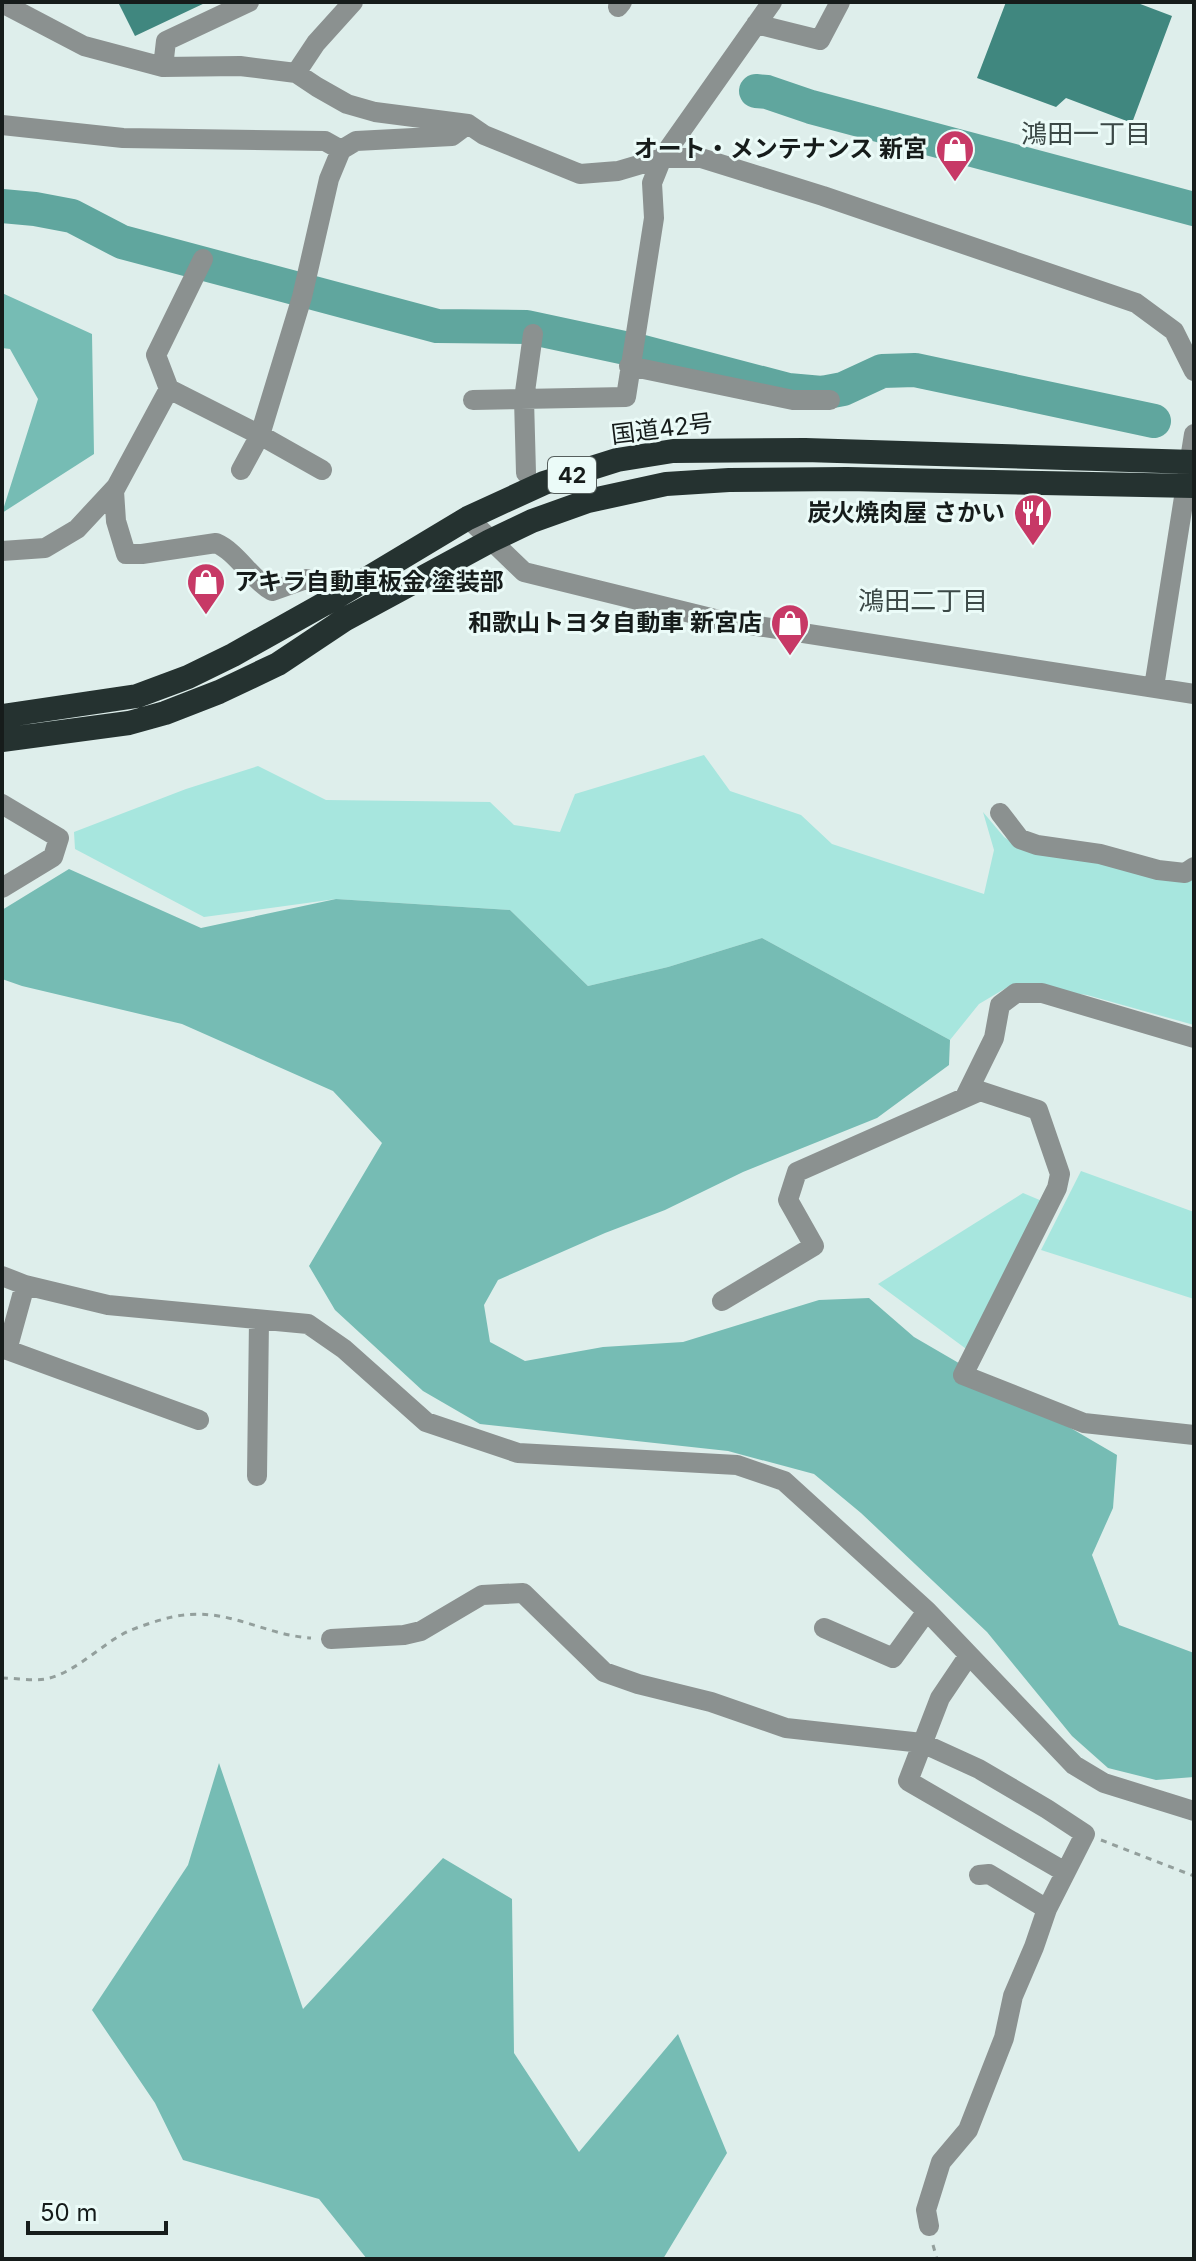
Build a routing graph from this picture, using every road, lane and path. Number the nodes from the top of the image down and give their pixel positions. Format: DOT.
graph roads {
  1 [pos="249,2"];
  2 [pos="353,2"];
  3 [pos="772,2"];
  4 [pos="840,2"];
  5 [pos="2,3"];
  6 [pos="756,24"];
  7 [pos="163,67"];
  8 [pos="296,73"];
  9 [pos="468,124"];
  10 [pos="2,125"];
  11 [pos="341,150"];
  12 [pos="662,158"];
  13 [pos="203,259"];
  14 [pos="533,334"];
  15 [pos="1188,343"];
  16 [pos="630,365"];
  17 [pos="1194,371"];
  18 [pos="169,389"];
  19 [pos="524,399"];
  20 [pos="473,400"];
  21 [pos="830,400"];
  22 [pos="1194,434"];
  23 [pos="260,435"];
  24 [pos="241,470"];
  25 [pos="322,470"];
  26 [pos="526,473"];
  27 [pos="1190,474"];
  28 [pos="116,487"];
  29 [pos="468,518"];
  30 [pos="490,541"];
  31 [pos="2,551"];
  32 [pos="338,609"];
  33 [pos="1154,687"];
  34 [pos="1194,694"];
  35 [pos="2,716"];
  36 [pos="2,740"];
  37 [pos="2,804"];
  38 [pos="1000,813"];
  39 [pos="1194,867"];
  40 [pos="2,888"];
  41 [pos="1194,1038"];
  42 [pos="965,1097"];
  43 [pos="2,1276"];
  44 [pos="25,1285"];
  45 [pos="722,1301"];
  46 [pos="259,1320"];
  47 [pos="4,1349"];
  48 [pos="199,1420"];
  49 [pos="1194,1435"];
  50 [pos="257,1476"];
  51 [pos="927,1611"];
  52 [pos="824,1628"];
  53 [pos="331,1639"];
  54 [pos="969,1655"];
  55 [pos="2,1678"];
  56 [pos="922,1743"];
  57 [pos="1194,1811"];
  58 [pos="1085,1834"];
  59 [pos="1065,1872"];
  60 [pos="979,1875"];
  61 [pos="1194,1876"];
  62 [pos="1047,1909"];
  63 [pos="929,2226"];
  1 -- 7 [label="street"];
  2 -- 8 [label="street"];
  3 -- 6 [label="street"];
  4 -- 6 [label="street"];
  5 -- 7 [label="street"];
  6 -- 12 [label="street"];
  7 -- 8 [label="street"];
  8 -- 9 [label="street"];
  9 -- 11 [label="street"];
  9 -- 12 [label="street"];
  10 -- 11 [label="street"];
  11 -- 23 [label="street"];
  12 -- 15 [label="street"];
  12 -- 16 [label="street"];
  13 -- 18 [label="street"];
  14 -- 19 [label="street"];
  15 -- 17 [label="street"];
  16 -- 19 [label="street"];
  16 -- 21 [label="street"];
  18 -- 23 [label="street"];
  18 -- 28 [label="street"];
  19 -- 20 [label="street"];
  19 -- 26 [label="street"];
  22 -- 27 [label="street"];
  23 -- 24 [label="street"];
  23 -- 25 [label="street"];
  27 -- 29 [label="highway, 国道42号 / 42"];
  27 -- 30 [label="highway, 国道42号 / 42"];
  27 -- 33 [label="street"];
  28 -- 31 [label="street"];
  28 -- 32 [label="street"];
  29 -- 30 [label="street"];
  29 -- 32 [label="highway, 国道42号 / 42"];
  30 -- 32 [label="highway, 国道42号 / 42"];
  30 -- 33 [label="street"];
  32 -- 35 [label="highway, 国道42号 / 42"];
  32 -- 36 [label="highway, 国道42号 / 42"];
  33 -- 34 [label="street"];
  37 -- 40 [label="street"];
  38 -- 39 [label="street"];
  41 -- 42 [label="street"];
  42 -- 45 [label="street"];
  42 -- 49 [label="street"];
  43 -- 44 [label="street"];
  44 -- 46 [label="street"];
  44 -- 47 [label="street"];
  46 -- 50 [label="street"];
  46 -- 51 [label="street"];
  47 -- 48 [label="street"];
  51 -- 52 [label="street"];
  51 -- 54 [label="street"];
  53 -- 55 [label="path"];
  53 -- 56 [label="street"];
  54 -- 56 [label="street"];
  54 -- 57 [label="street"];
  56 -- 58 [label="street"];
  56 -- 59 [label="street"];
  58 -- 59 [label="street"];
  58 -- 61 [label="path"];
  59 -- 62 [label="street"];
  60 -- 62 [label="street"];
  62 -- 63 [label="street"];
}
